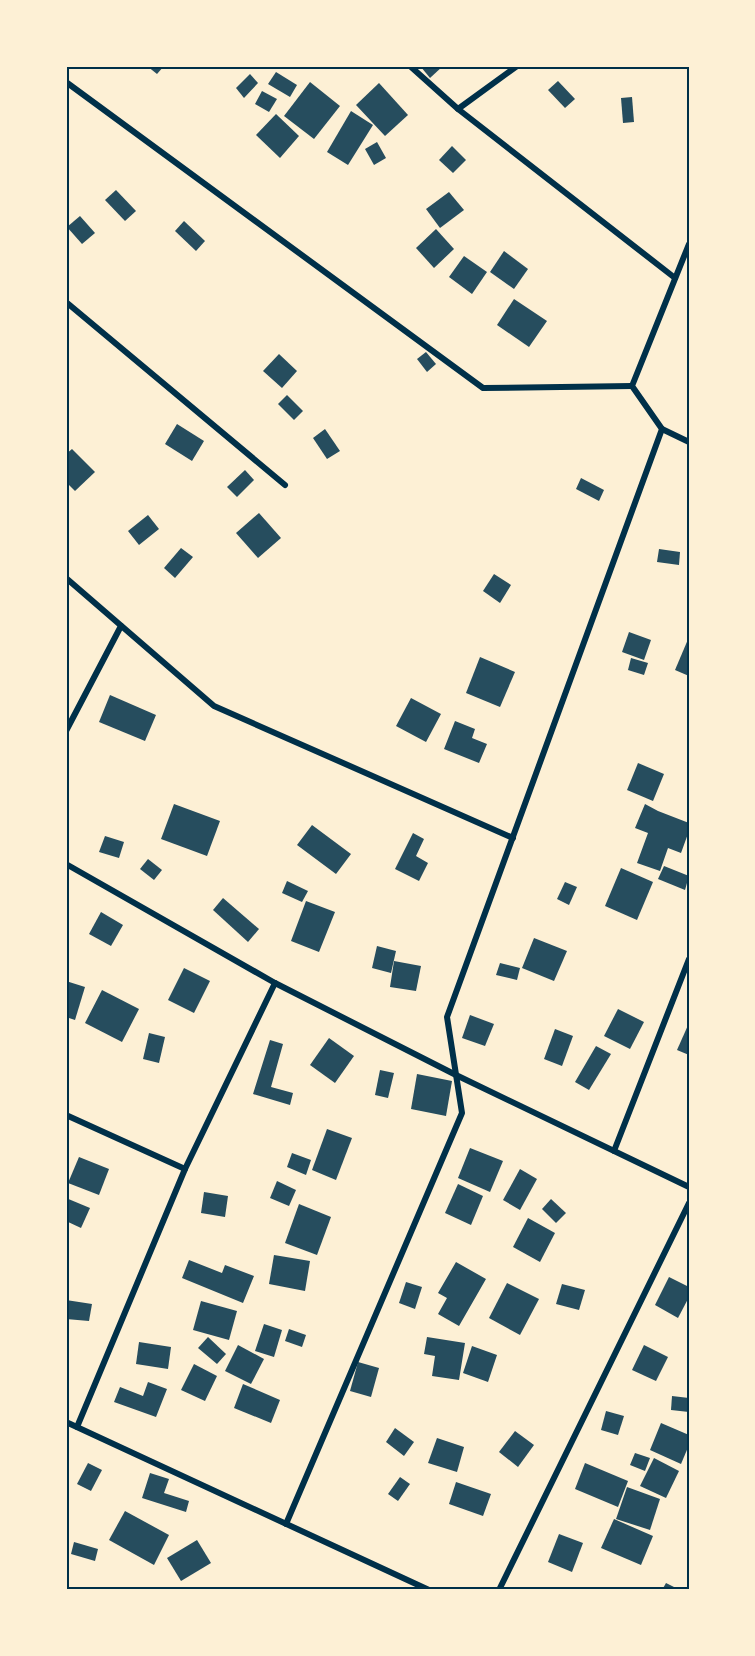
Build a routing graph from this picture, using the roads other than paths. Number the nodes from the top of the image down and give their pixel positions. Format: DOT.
graph roads {
  1 [pos="410,66"];
  2 [pos="517,66"];
  3 [pos="66,82"];
  4 [pos="458,109"];
  5 [pos="689,244"];
  6 [pos="675,278"];
  7 [pos="66,302"];
  8 [pos="632,386"];
  9 [pos="662,429"];
  10 [pos="689,442"];
  11 [pos="285,485"];
  12 [pos="66,578"];
  13 [pos="121,626"];
  14 [pos="66,731"];
  15 [pos="513,838"];
  16 [pos="66,864"];
  17 [pos="689,959"];
  18 [pos="276,983"];
  19 [pos="456,1075"];
  20 [pos="66,1115"];
  21 [pos="614,1151"];
  22 [pos="185,1169"];
  23 [pos="689,1187"];
  24 [pos="689,1203"];
  25 [pos="66,1422"];
  26 [pos="77,1427"];
  27 [pos="286,1524"];
  28 [pos="429,1590"];
  29 [pos="499,1590"];
  1 -- 4 [label="street"];
  2 -- 4 [label="street"];
  3 -- 8 [label="street"];
  4 -- 6 [label="street"];
  5 -- 6 [label="street"];
  6 -- 8 [label="street"];
  7 -- 11 [label="street"];
  8 -- 9 [label="street"];
  9 -- 10 [label="street"];
  9 -- 15 [label="street"];
  12 -- 13 [label="street"];
  13 -- 14 [label="street"];
  13 -- 15 [label="street"];
  15 -- 19 [label="street"];
  16 -- 18 [label="street"];
  17 -- 21 [label="street"];
  18 -- 19 [label="street"];
  18 -- 22 [label="street"];
  19 -- 21 [label="street"];
  19 -- 27 [label="street"];
  20 -- 22 [label="street"];
  21 -- 23 [label="street"];
  22 -- 26 [label="street"];
  24 -- 29 [label="street"];
  25 -- 26 [label="street"];
  26 -- 27 [label="street"];
  27 -- 28 [label="street"];
}
